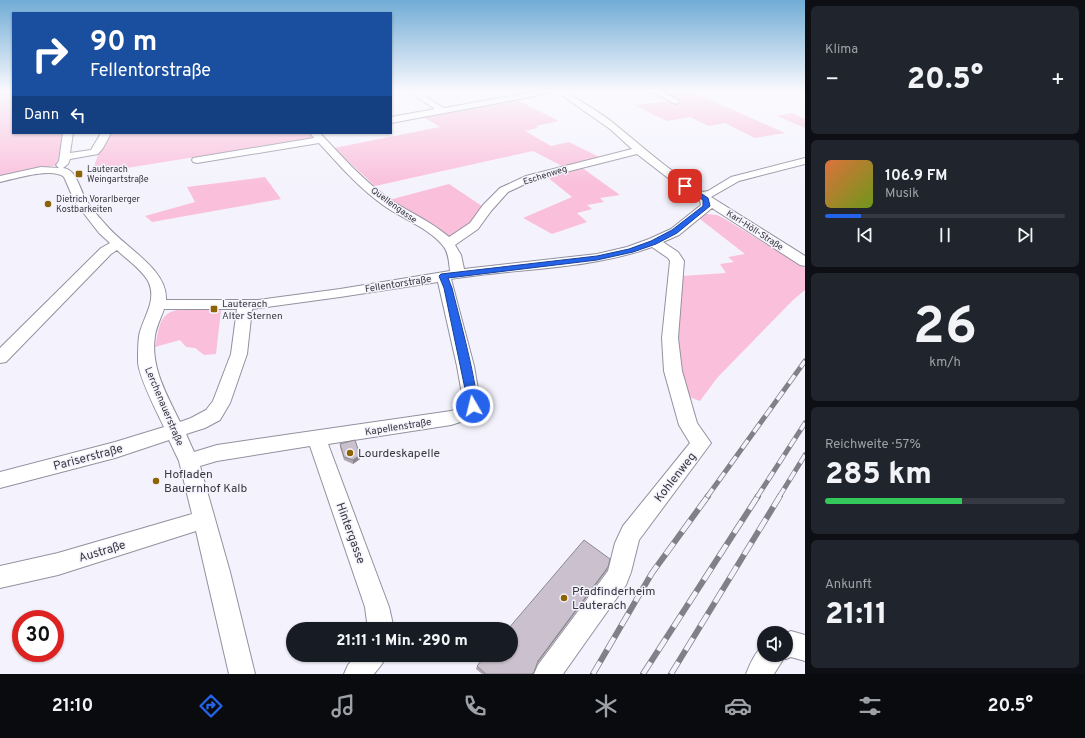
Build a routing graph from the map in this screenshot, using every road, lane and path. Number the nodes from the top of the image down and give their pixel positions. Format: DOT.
graph roads {
  1 [pos="608,123"];
  2 [pos="68,134"];
  3 [pos="105,134"];
  4 [pos="318,135"];
  5 [pos="639,150"];
  6 [pos="65,157"];
  7 [pos="197,160"];
  8 [pos="805,161"];
  9 [pos="54,170"];
  10 [pos="0,178"];
  11 [pos="706,199"];
  12 [pos="654,242"];
  13 [pos="118,244"];
  14 [pos="448,244"];
  15 [pos="805,262"];
  16 [pos="451,275"];
  17 [pos="245,304"];
  18 [pos="158,305"];
  19 [pos="0,358"];
  20 [pos="175,431"];
  21 [pos="317,439"];
  22 [pos="188,461"];
  23 [pos="0,480"];
  24 [pos="203,520"];
  25 [pos="0,577"];
  26 [pos="380,622"];
  27 [pos="793,644"];
  28 [pos="805,648"];
  29 [pos="367,662"];
  30 [pos="766,662"];
  31 [pos="242,674"];
  32 [pos="358,674"];
  33 [pos="547,674"];
  34 [pos="759,674"];
  1 -- 5 [label="street, Karl-Höll-Straße"];
  2 -- 6 [label="street"];
  3 -- 6 [label="street"];
  4 -- 7 [label="street, Quellengasse"];
  4 -- 14 [label="street, Quellengasse"];
  5 -- 11 [label="street, Karl-Höll-Straße"];
  5 -- 14 [label="street, Eschenweg"];
  6 -- 9 [label="street"];
  8 -- 11 [label="street, Fellentorstraße"];
  9 -- 10 [label="street"];
  9 -- 13 [label="street, Lerchenauerstraße"];
  11 -- 12 [label="street, Fellentorstraße"];
  11 -- 15 [label="street, Karl-Höll-Straße"];
  12 -- 16 [label="street, Fellentorstraße"];
  12 -- 33 [label="street, Kohlenweg"];
  13 -- 18 [label="street, Lerchenauerstraße"];
  13 -- 19 [label="street"];
  14 -- 16 [label="street"];
  16 -- 17 [label="street, Fellentorstraße"];
  16 -- 21 [label="street, Kapellenstraße"];
  17 -- 18 [label="street, Fellentorstraße"];
  17 -- 20 [label="street"];
  18 -- 20 [label="street, Lerchenauerstraße"];
  20 -- 22 [label="street, Lerchenauerstraße"];
  20 -- 23 [label="street, Pariserstraße"];
  21 -- 22 [label="street, Kapellenstraße"];
  21 -- 26 [label="street, Hintergasse"];
  22 -- 24 [label="street, Lerchenauerstraße"];
  24 -- 25 [label="street, Austraße"];
  24 -- 31 [label="street, Lerchenauerstraße"];
  27 -- 28 [label="street"];
  29 -- 32 [label="street"];
  30 -- 34 [label="street"];
}
